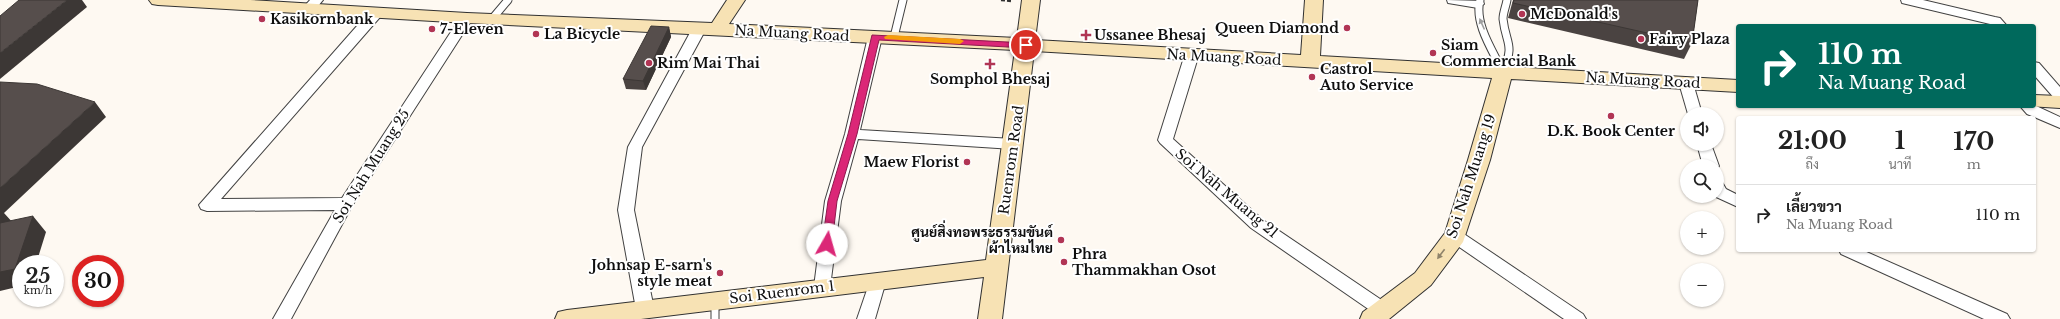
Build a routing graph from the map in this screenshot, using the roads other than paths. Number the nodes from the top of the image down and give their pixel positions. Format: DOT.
graph roads {
  1 [pos="158,0"];
  2 [pos="508,0"];
  3 [pos="736,0"];
  4 [pos="903,0"];
  5 [pos="1031,0"];
  6 [pos="1314,0"];
  7 [pos="1453,0"];
  8 [pos="1507,0"];
  9 [pos="1907,0"];
  10 [pos="1479,2"];
  11 [pos="313,4"];
  12 [pos="376,13"];
  13 [pos="467,18"];
  14 [pos="492,19"];
  15 [pos="1998,24"];
  16 [pos="708,29"];
  17 [pos="875,37"];
  18 [pos="894,38"];
  19 [pos="1026,45"];
  20 [pos="1192,54"];
  21 [pos="1310,62"];
  22 [pos="2036,68"];
  23 [pos="1503,72"];
  24 [pos="1686,83"];
  25 [pos="1736,86"];
  26 [pos="2060,96"];
  27 [pos="2036,101"];
  28 [pos="2060,102"];
  29 [pos="1693,107"];
  30 [pos="2029,108"];
  31 [pos="2060,123"];
  32 [pos="852,134"];
  33 [pos="1012,144"];
  34 [pos="1724,194"];
  35 [pos="1736,200"];
  36 [pos="346,204"];
  37 [pos="1454,236"];
  38 [pos="1851,252"];
  39 [pos="997,267"];
  40 [pos="878,281"];
  41 [pos="822,287"];
  42 [pos="645,309"];
  43 [pos="715,310"];
  44 [pos="1377,315"];
  45 [pos="580,318"];
  46 [pos="282,319"];
  47 [pos="866,319"];
  48 [pos="990,319"];
  49 [pos="1577,319"];
  50 [pos="2001,319"];
  1 -- 11 [label="street, Na Muang Road"];
  2 -- 14 [label="lane"];
  3 -- 16 [label="street"];
  4 -- 18 [label="lane"];
  5 -- 19 [label="street, Ruenrom Road"];
  6 -- 21 [label="street"];
  7 -- 10 [label="street"];
  8 -- 23 [label="lane"];
  9 -- 15 [label="street"];
  23 -- 10 [label="lane, one-way"];
  11 -- 12 [label="street, Na Muang Road"];
  12 -- 13 [label="street, Na Muang Road"];
  12 -- 36 [label="street"];
  13 -- 14 [label="street, Na Muang Road"];
  13 -- 36 [label="street, Soi Nah Muang 25"];
  14 -- 16 [label="street, Na Muang Road"];
  16 -- 17 [label="street, Na Muang Road"];
  16 -- 42 [label="street"];
  17 -- 18 [label="street, Na Muang Road"];
  17 -- 32 [label="street"];
  18 -- 19 [label="street, Na Muang Road"];
  19 -- 20 [label="street, Na Muang Road"];
  19 -- 33 [label="street, Ruenrom Road"];
  20 -- 21 [label="street, Na Muang Road"];
  20 -- 44 [label="street, Soi Nah Muang 21"];
  21 -- 23 [label="street, Na Muang Road"];
  22 -- 26 [label="street"];
  23 -- 24 [label="street, Na Muang Road"];
  23 -- 37 [label="street, Soi Nah Muang 19"];
  24 -- 25 [label="street, Na Muang Road"];
  24 -- 29 [label="street"];
  27 -- 28 [label="street"];
  30 -- 31 [label="street"];
  32 -- 33 [label="street"];
  32 -- 41 [label="street"];
  33 -- 39 [label="street, Ruenrom Road"];
  34 -- 35 [label="street"];
  36 -- 46 [label="street, Soi Nah Muang 25"];
  37 -- 44 [label="street, Soi Nah Muang 19, one-way"];
  37 -- 49 [label="street"];
  38 -- 50 [label="street"];
  39 -- 40 [label="street, Soi Ruenrom 1"];
  39 -- 48 [label="street, Ruenrom Road"];
  40 -- 41 [label="street, Soi Ruenrom 1"];
  40 -- 47 [label="street"];
  41 -- 43 [label="street, Soi Ruenrom 1"];
  42 -- 43 [label="street, Soi Ruenrom 1"];
  42 -- 45 [label="street, Soi Ruenrom 1"];
}
